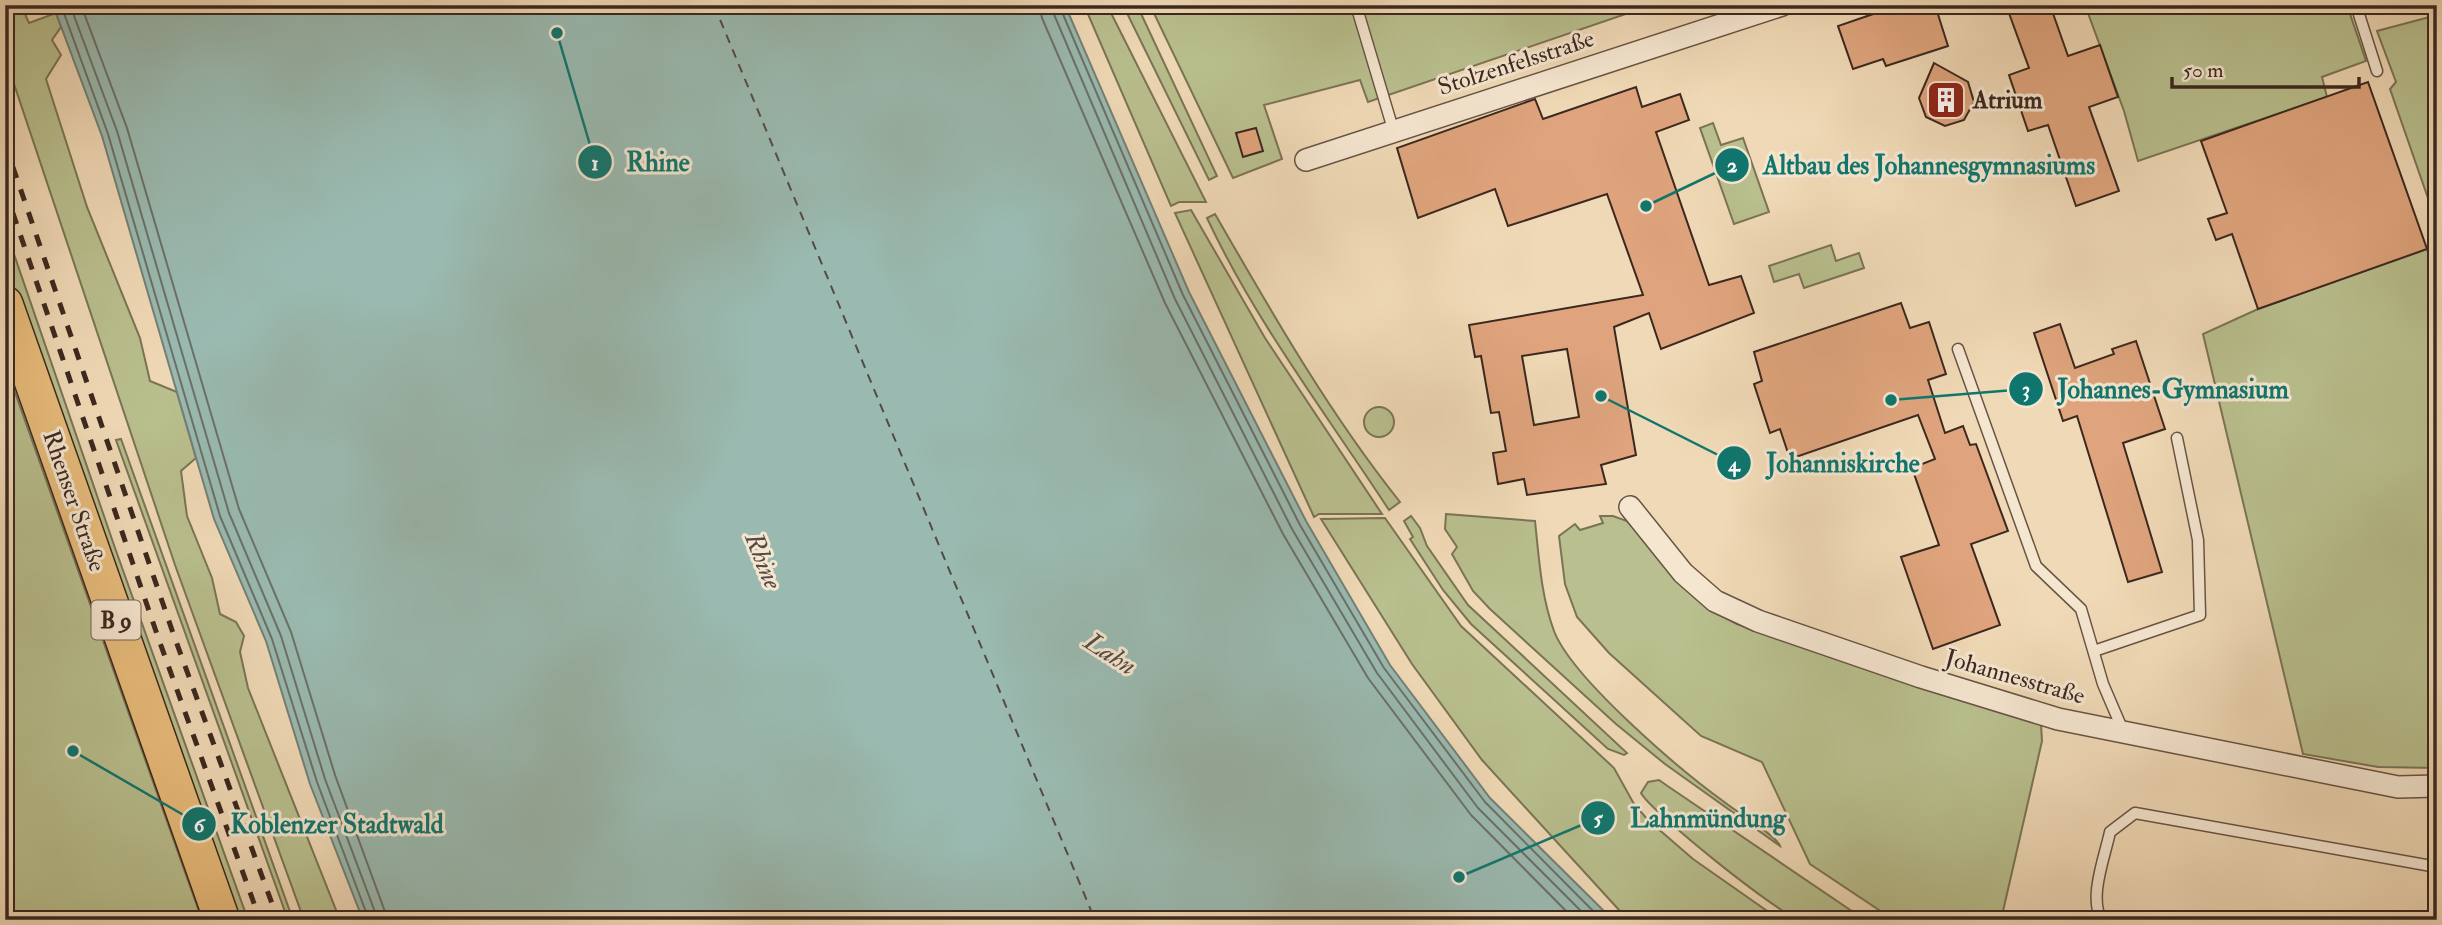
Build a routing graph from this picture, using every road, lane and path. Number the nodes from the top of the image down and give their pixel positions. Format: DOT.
graph roads {
  1 [pos="1356,5"];
  2 [pos="1782,5"];
  3 [pos="2356,5"];
  4 [pos="2377,71"];
  5 [pos="1393,129"];
  6 [pos="1306,160"];
  7 [pos="8,312"];
  8 [pos="1958,349"];
  9 [pos="2177,438"];
  10 [pos="1630,507"];
  11 [pos="2094,652"];
  12 [pos="2124,733"];
  13 [pos="2437,786"];
  14 [pos="2437,867"];
  15 [pos="222,920"];
  16 [pos="2102,920"];
  1 -- 5 [label="lane"];
  2 -- 5 [label="street, Stolzenfelsstraße"];
  3 -- 4 [label="lane"];
  5 -- 6 [label="street, Stolzenfelsstraße"];
  7 -- 15 [label="main road, Rhenser Straße / B 9"];
  8 -- 11 [label="lane"];
  9 -- 11 [label="lane"];
  10 -- 12 [label="street, Johannesstraße"];
  11 -- 12 [label="lane"];
  12 -- 13 [label="street, Johannesstraße"];
  14 -- 16 [label="lane"];
}
